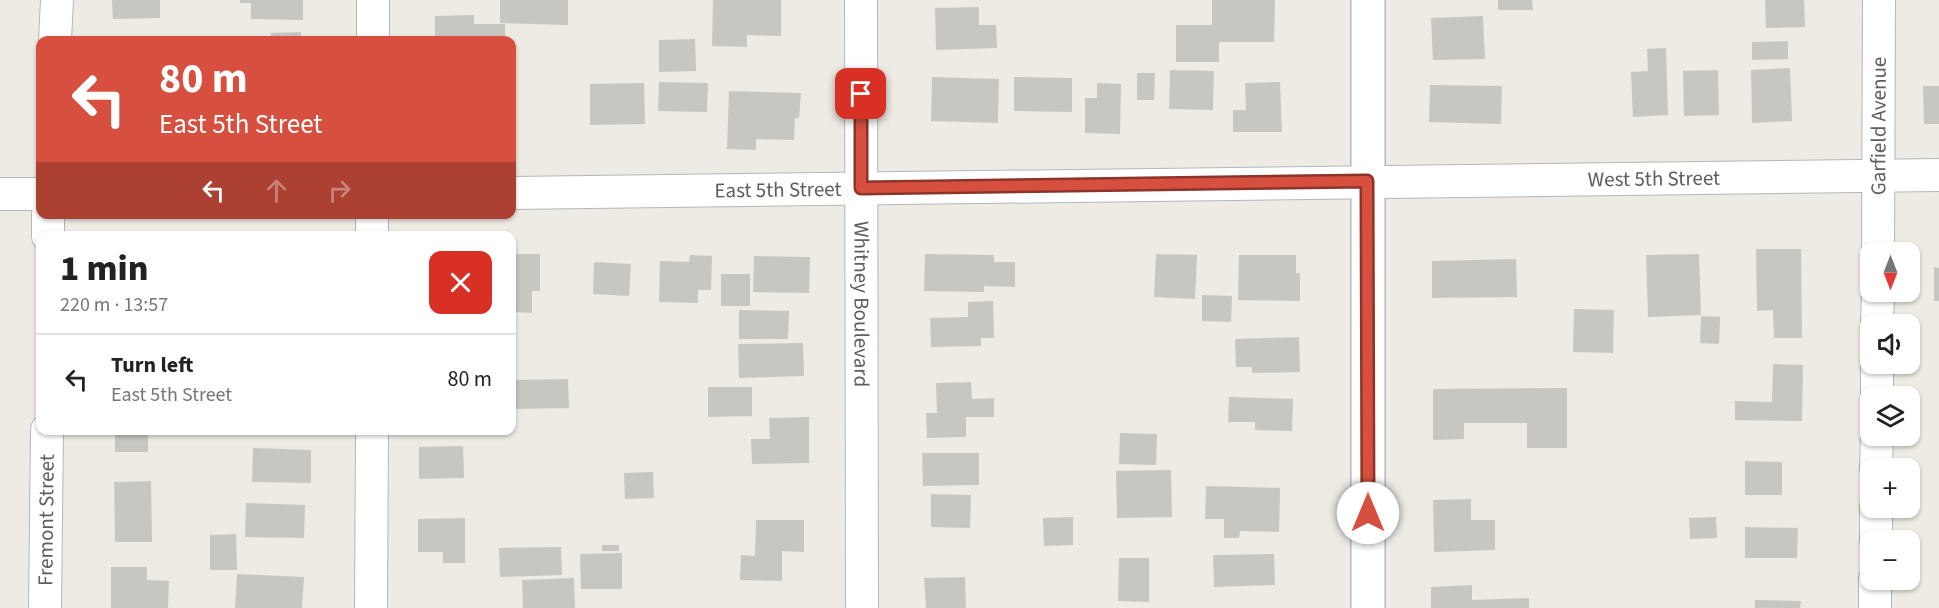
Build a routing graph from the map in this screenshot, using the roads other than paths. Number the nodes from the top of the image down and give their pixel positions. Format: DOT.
graph roads {
  1 [pos="57,0"];
  2 [pos="373,0"];
  3 [pos="861,0"];
  4 [pos="1368,0"];
  5 [pos="1879,0"];
  6 [pos="55,36"];
  7 [pos="373,36"];
  8 [pos="1879,174"];
  9 [pos="1939,175"];
  10 [pos="1367,181"];
  11 [pos="861,188"];
  12 [pos="516,193"];
  13 [pos="0,194"];
  14 [pos="36,194"];
  15 [pos="1878,242"];
  16 [pos="47,435"];
  17 [pos="372,435"];
  18 [pos="1875,590"];
  19 [pos="45,608"];
  20 [pos="371,608"];
  21 [pos="862,608"];
  22 [pos="1368,608"];
  23 [pos="1875,608"];
  1 -- 6 [label="street"];
  2 -- 7 [label="street"];
  3 -- 11 [label="street, Whitney Boulevard"];
  4 -- 10 [label="main road"];
  5 -- 8 [label="street, Garfield Avenue"];
  8 -- 9 [label="street, West 5th Street"];
  8 -- 10 [label="street, West 5th Street"];
  8 -- 15 [label="street, Garfield Avenue"];
  10 -- 11 [label="street, East 5th Street"];
  10 -- 22 [label="main road"];
  11 -- 12 [label="street, East 5th Street"];
  11 -- 21 [label="street, Whitney Boulevard"];
  13 -- 14 [label="street"];
  16 -- 19 [label="street, Fremont Street"];
  17 -- 20 [label="street"];
  18 -- 23 [label="street"];
}
